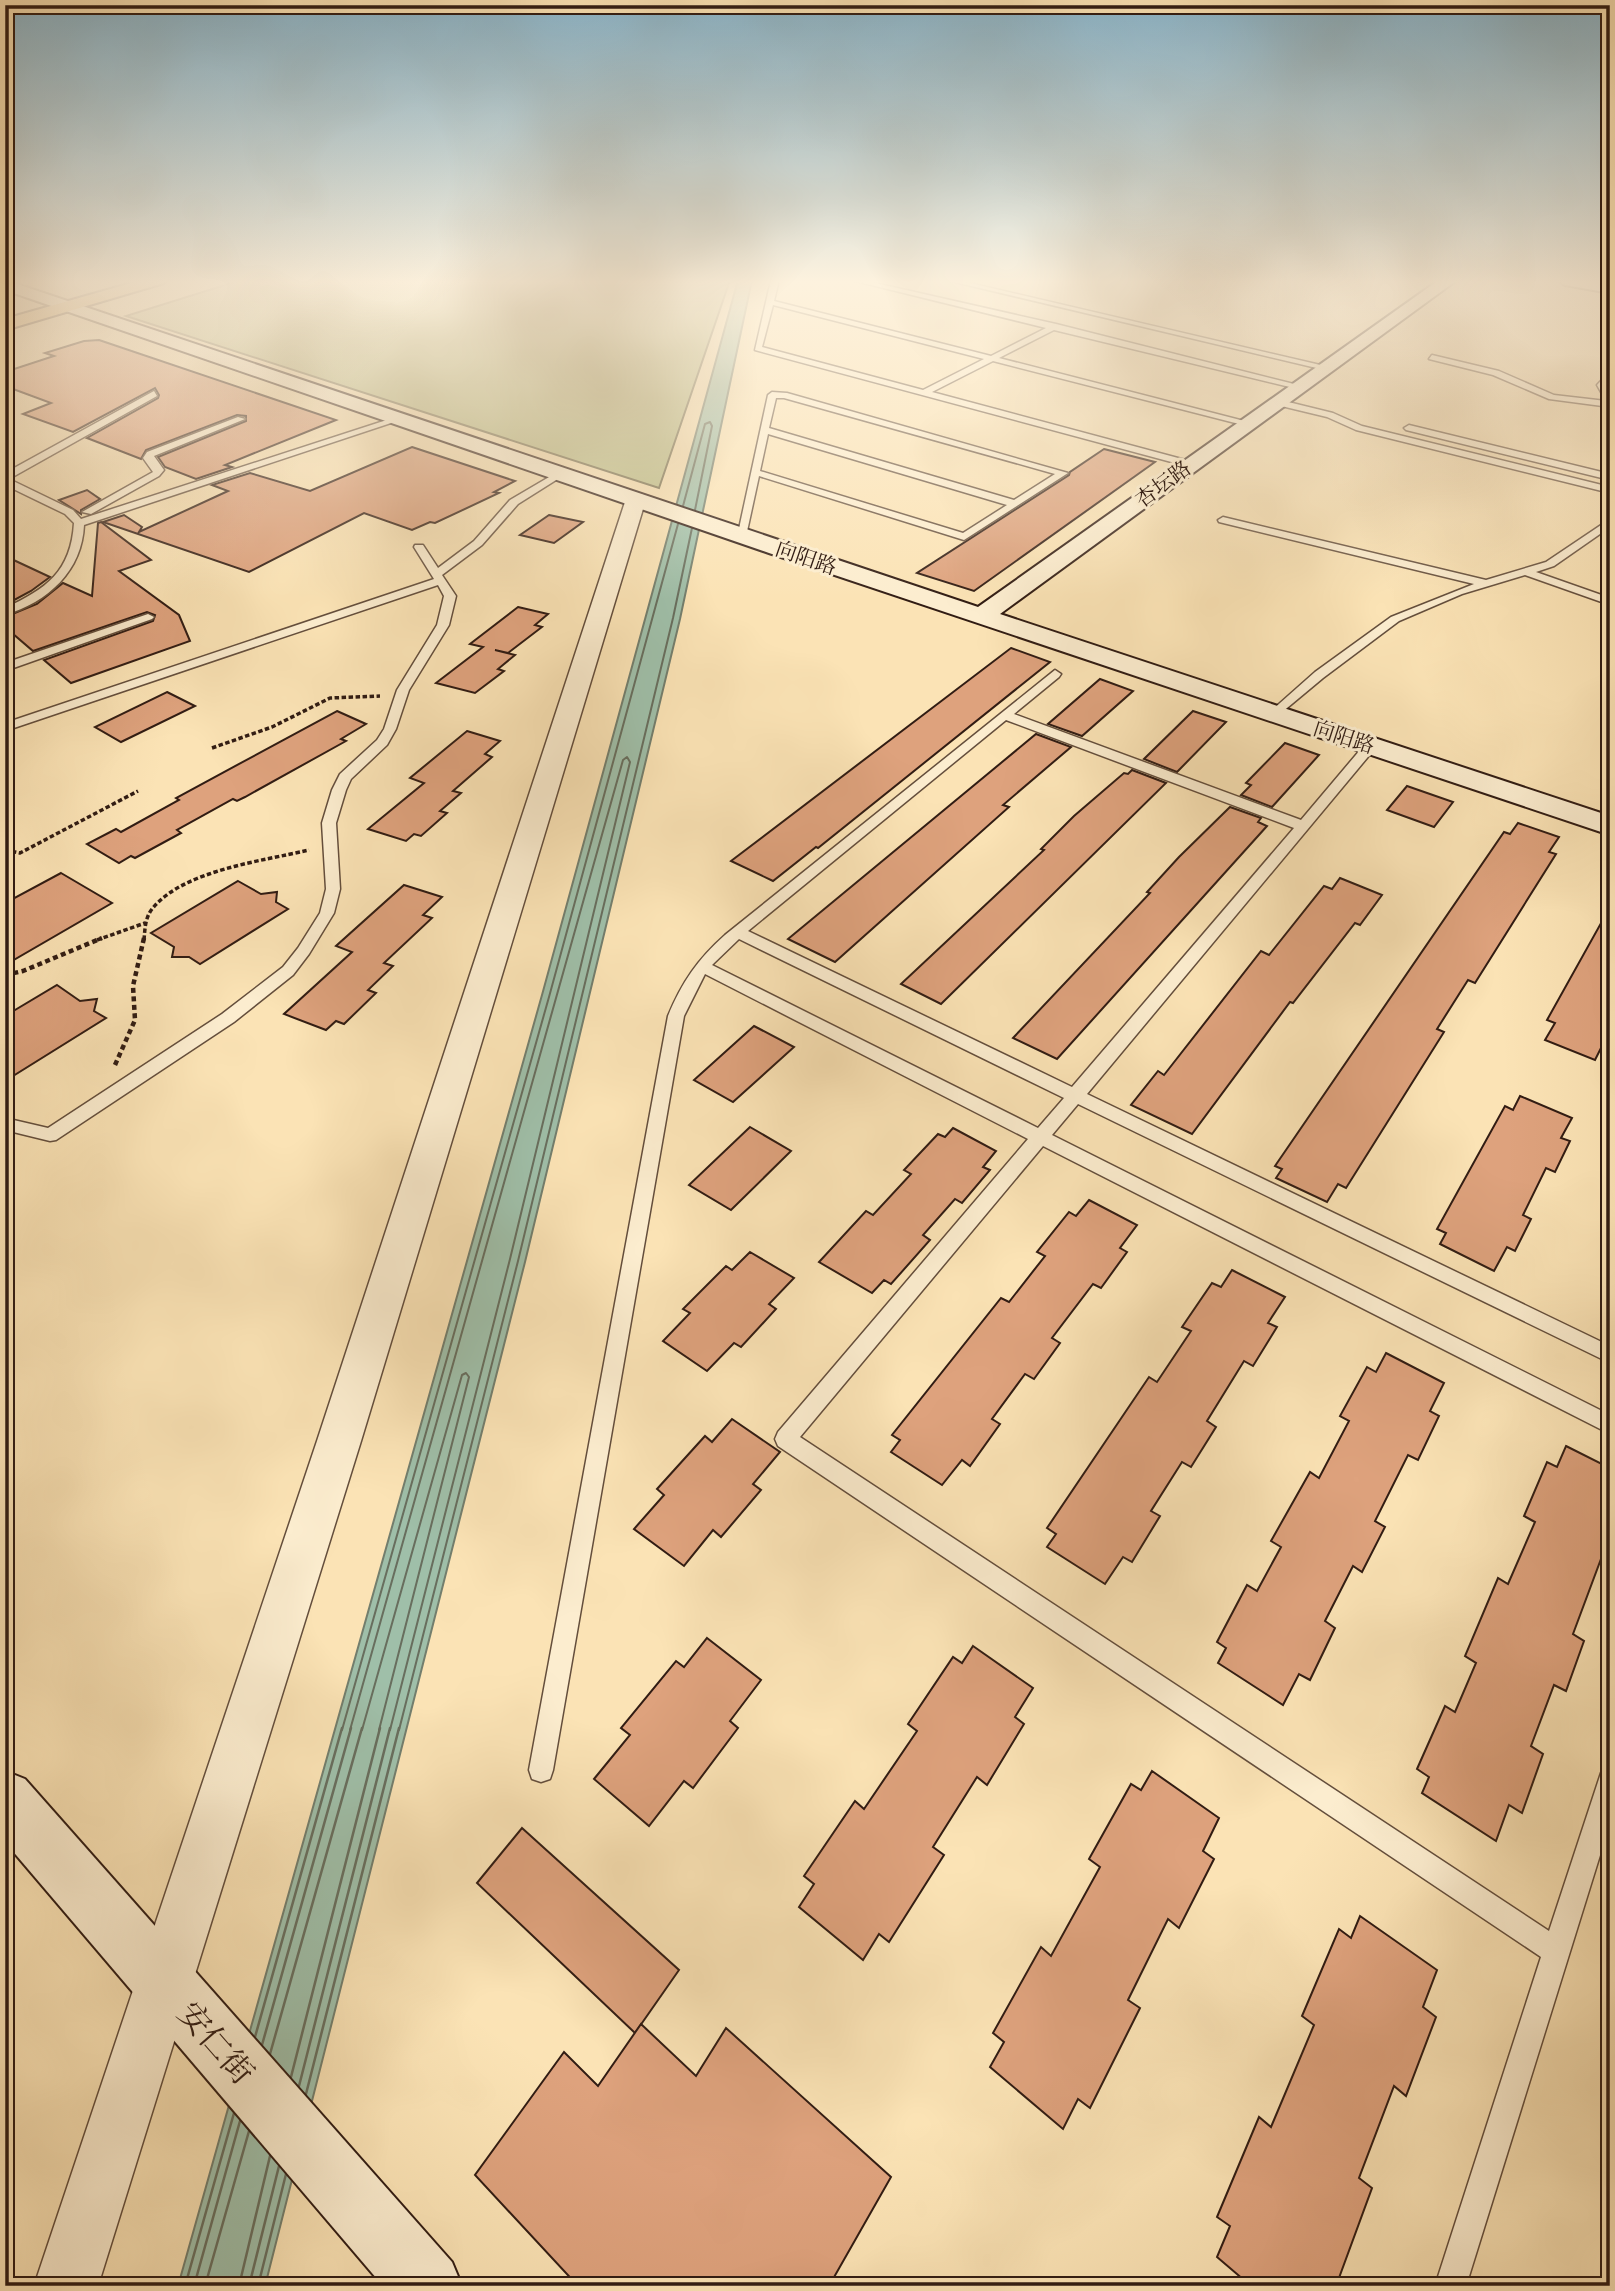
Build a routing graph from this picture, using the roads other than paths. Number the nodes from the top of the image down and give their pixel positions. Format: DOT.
graph roads {
  1 [pos="304,387"];
  2 [pos="901,387"];
  3 [pos="935,387"];
  4 [pos="1105,387"];
  5 [pos="1297,387"];
  6 [pos="1528,387"];
  7 [pos="1602,387"];
  8 [pos="923,393"];
  9 [pos="154,394"];
  10 [pos="1276,402"];
  11 [pos="1610,403"];
  12 [pos="1330,415"];
  13 [pos="241,419"];
  14 [pos="399,419"];
  15 [pos="1371,419"];
  16 [pos="1247,423"];
  17 [pos="1398,425"];
  18 [pos="765,430"];
  19 [pos="1189,464"];
  20 [pos="755,472"];
  21 [pos="561,473"];
  22 [pos="1610,477"];
  23 [pos="5,479"];
  24 [pos="1610,490"];
  25 [pos="1015,504"];
  26 [pos="653,505"];
  27 [pos="77,520"];
  28 [pos="1223,520"];
  29 [pos="1610,522"];
  30 [pos="741,536"];
  31 [pos="419,547"];
  32 [pos="1527,572"];
  33 [pos="438,578"];
  34 [pos="1488,583"];
  35 [pos="1610,603"];
  36 [pos="5,611"];
  37 [pos="981,616"];
  38 [pos="148,617"];
  39 [pos="5,667"];
  40 [pos="1055,674"];
  41 [pos="1275,714"];
  42 [pos="1005,715"];
  43 [pos="5,727"];
  44 [pos="1371,746"];
  45 [pos="1610,825"];
  46 [pos="1303,826"];
  47 [pos="737,932"];
  48 [pos="701,966"];
  49 [pos="1075,1096"];
  50 [pos="5,1124"];
  51 [pos="1040,1138"];
  52 [pos="1610,1355"];
  53 [pos="1610,1425"];
  54 [pos="541,1770"];
  55 [pos="1610,1782"];
  56 [pos="5,1799"];
  57 [pos="1556,1951"];
  58 [pos="164,1982"];
  59 [pos="66,2286"];
  60 [pos="428,2286"];
  61 [pos="1450,2286"];
  1 -- 14 [label="street, 向阳路"];
  2 -- 8 [label="lane"];
  3 -- 8 [label="lane"];
  4 -- 16 [label="lane"];
  5 -- 10 [label="street, 杏坛路"];
  6 -- 11 [label="lane"];
  7 -- 11 [label="lane"];
  8 -- 19 [label="lane"];
  9 -- 23 [label="lane"];
  10 -- 12 [label="lane"];
  10 -- 16 [label="street, 杏坛路"];
  12 -- 15 [label="lane"];
  12 -- 24 [label="lane"];
  13 -- 27 [label="lane"];
  14 -- 21 [label="street, 向阳路"];
  14 -- 27 [label="lane"];
  16 -- 19 [label="street, 杏坛路"];
  17 -- 22 [label="lane"];
  18 -- 20 [label="lane"];
  18 -- 25 [label="lane"];
  18 -- 25 [label="lane"];
  19 -- 37 [label="street, 杏坛路"];
  20 -- 25 [label="lane"];
  20 -- 30 [label="lane"];
  21 -- 26 [label="street, 向阳路"];
  21 -- 33 [label="lane"];
  23 -- 27 [label="lane"];
  26 -- 30 [label="street, 向阳路"];
  26 -- 58 [label="street"];
  27 -- 36 [label="lane"];
  28 -- 34 [label="lane"];
  29 -- 32 [label="lane"];
  30 -- 37 [label="street, 向阳路"];
  31 -- 33 [label="lane"];
  32 -- 34 [label="lane"];
  32 -- 35 [label="lane"];
  33 -- 43 [label="lane"];
  33 -- 50 [label="lane"];
  34 -- 41 [label="lane"];
  37 -- 41 [label="street, 向阳路"];
  38 -- 39 [label="lane"];
  40 -- 42 [label="lane"];
  41 -- 44 [label="street, 向阳路"];
  42 -- 46 [label="lane"];
  42 -- 47 [label="lane"];
  44 -- 45 [label="street, 向阳路"];
  44 -- 46 [label="lane"];
  46 -- 49 [label="lane"];
  47 -- 48 [label="lane"];
  47 -- 49 [label="lane"];
  48 -- 51 [label="lane"];
  48 -- 54 [label="lane"];
  49 -- 51 [label="lane"];
  49 -- 52 [label="lane"];
  51 -- 53 [label="lane"];
  51 -- 57 [label="lane"];
  55 -- 57 [label="lane"];
  56 -- 58 [label="street, 安仁街"];
  57 -- 61 [label="lane"];
  58 -- 59 [label="street"];
  58 -- 60 [label="street, 安仁街"];
}
